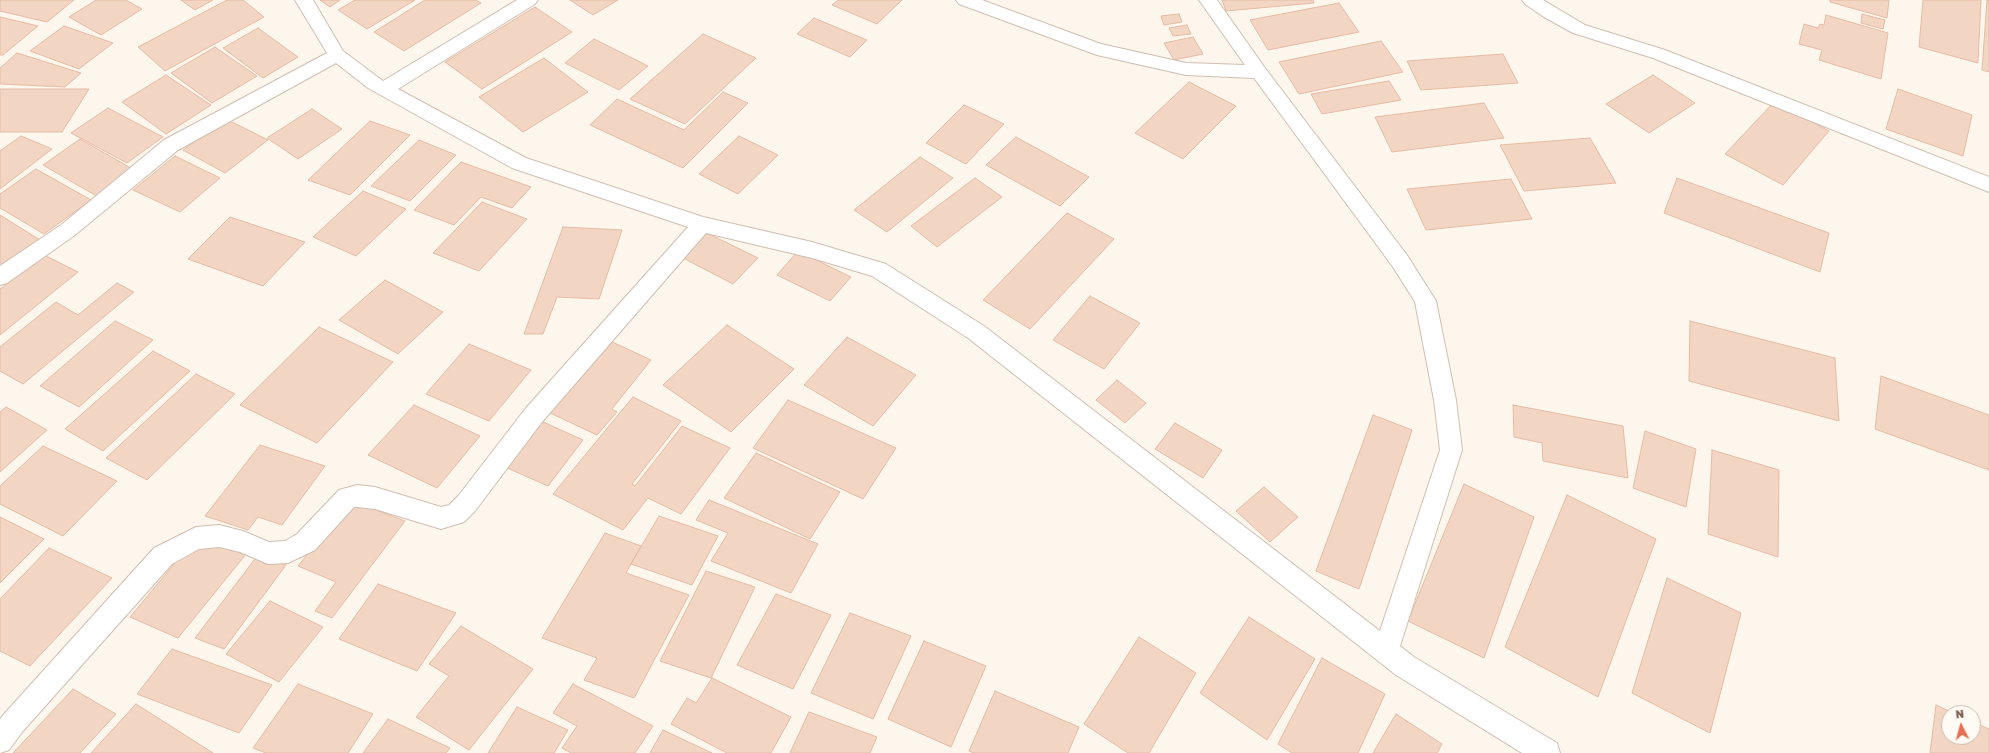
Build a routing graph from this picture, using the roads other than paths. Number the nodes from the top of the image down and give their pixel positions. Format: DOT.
graph roads {
  1 [pos="304,0"];
  2 [pos="529,0"];
  3 [pos="964,0"];
  4 [pos="1208,0"];
  5 [pos="1531,0"];
  6 [pos="337,55"];
  7 [pos="1259,72"];
  8 [pos="384,89"];
  9 [pos="1989,185"];
  10 [pos="702,224"];
  11 [pos="0,278"];
  12 [pos="1386,650"];
  13 [pos="0,741"];
  14 [pos="1547,753"];
  1 -- 6 [label="street"];
  2 -- 8 [label="street"];
  3 -- 7 [label="street"];
  4 -- 7 [label="street"];
  5 -- 9 [label="street"];
  6 -- 8 [label="street"];
  6 -- 11 [label="street"];
  7 -- 12 [label="street"];
  8 -- 10 [label="street"];
  10 -- 12 [label="street"];
  10 -- 13 [label="street"];
  12 -- 14 [label="street"];
}
